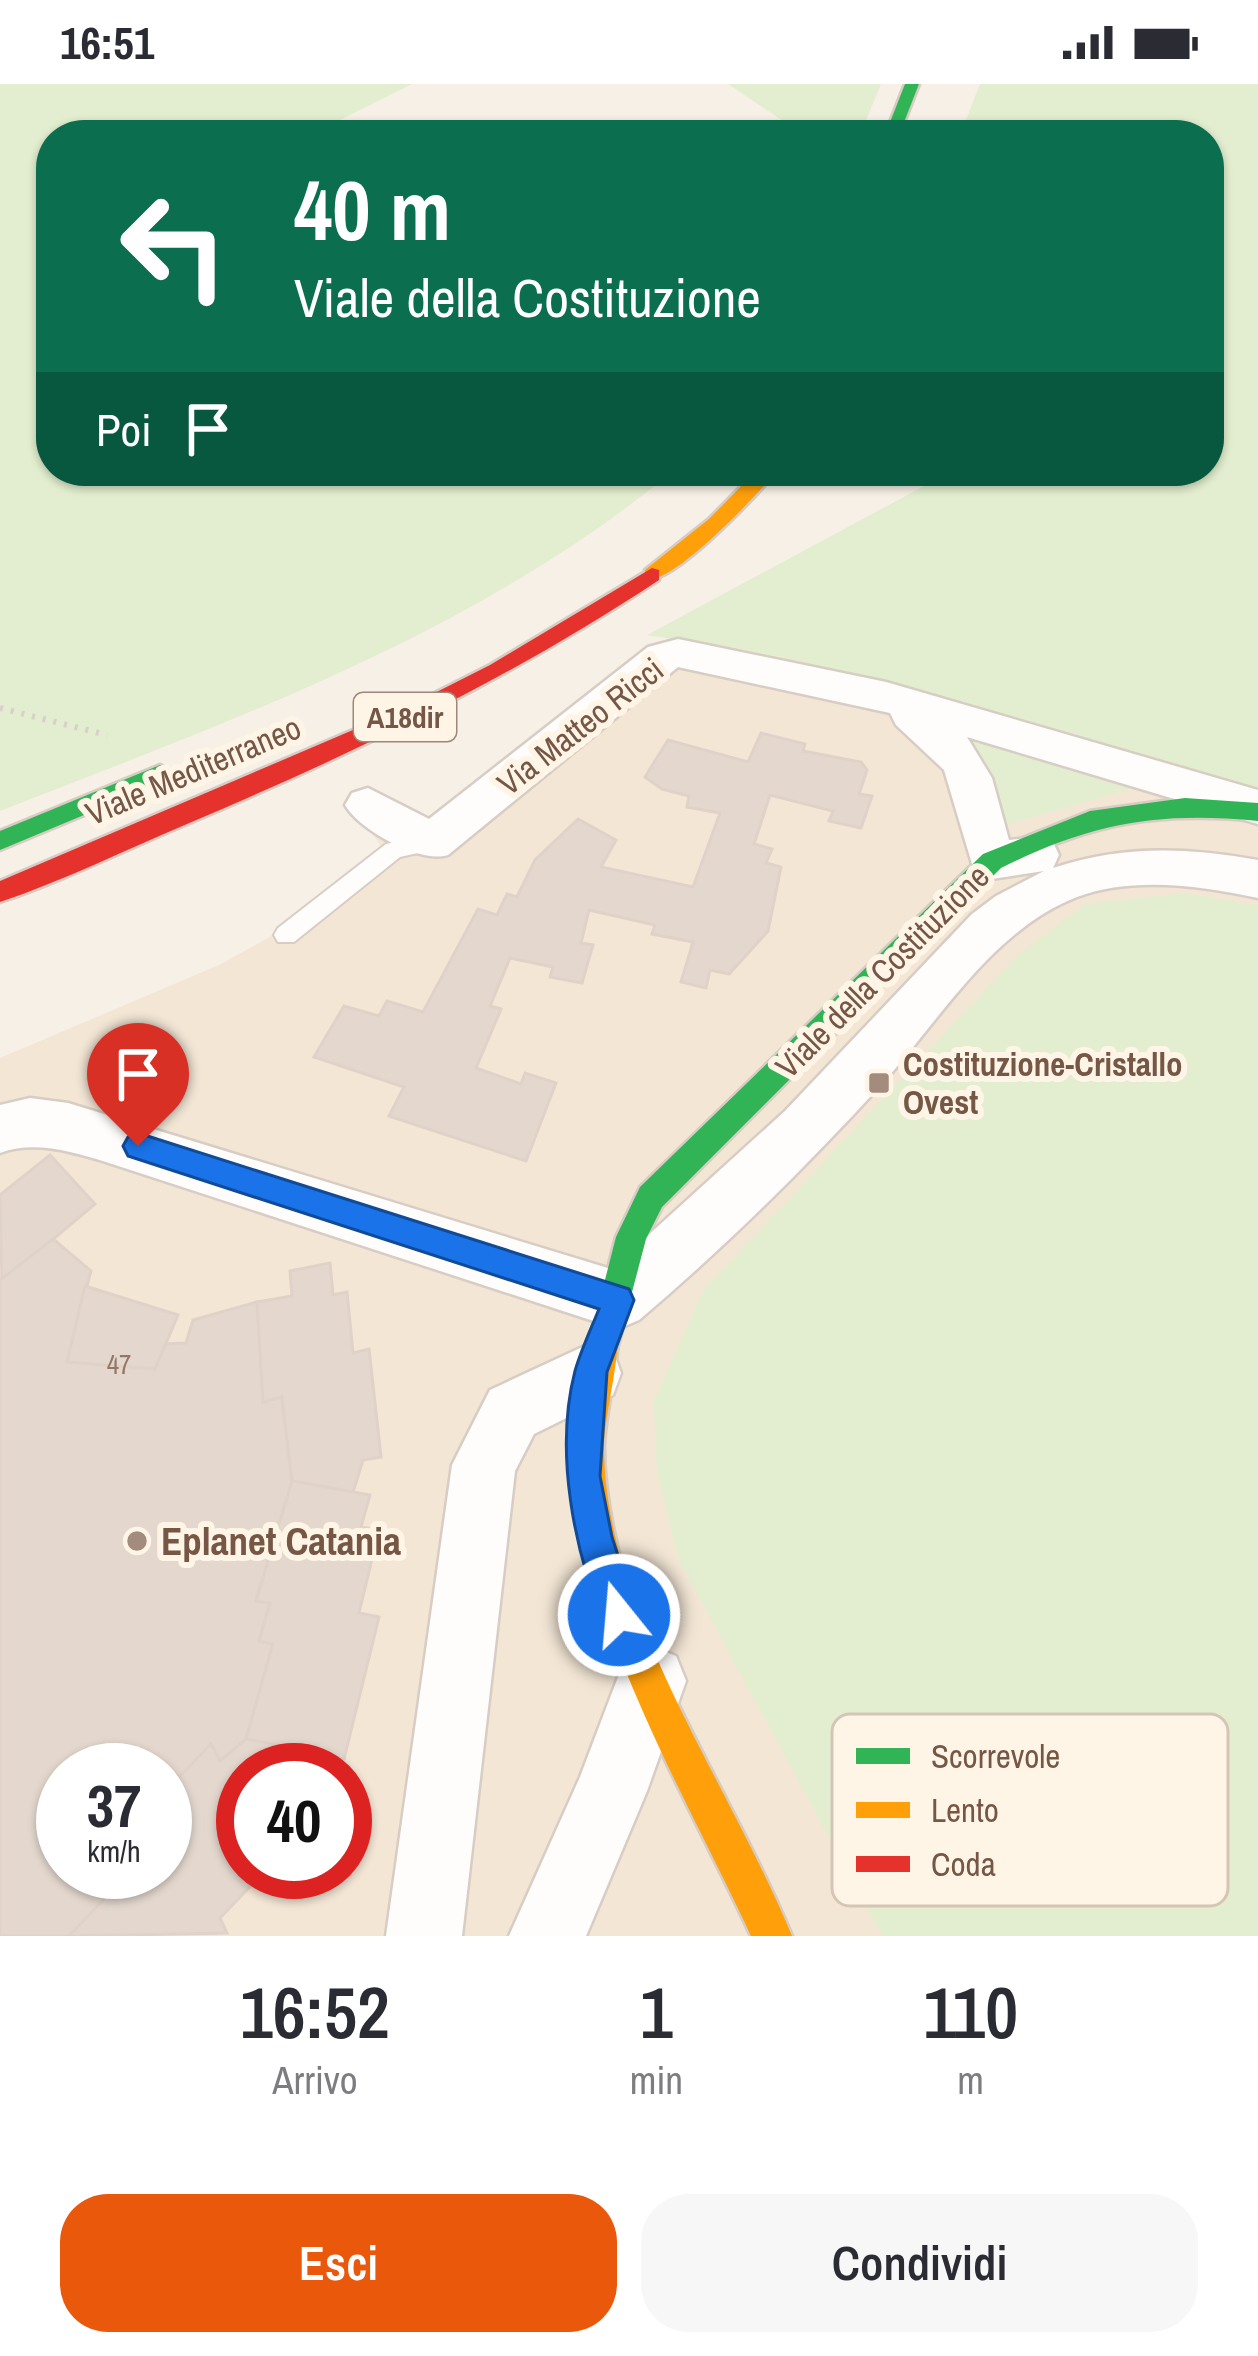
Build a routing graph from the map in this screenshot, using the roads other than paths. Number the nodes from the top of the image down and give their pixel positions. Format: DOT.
graph roads {
  1 [pos="912,84"];
  2 [pos="898,120"];
  3 [pos="751,486"];
  4 [pos="886,697"];
  5 [pos="193,761"];
  6 [pos="368,805"];
  7 [pos="1258,809"];
  8 [pos="0,841"];
  9 [pos="432,842"];
  10 [pos="1258,854"];
  11 [pos="992,861"];
  12 [pos="1258,879"];
  13 [pos="0,892"];
  14 [pos="286,935"];
  15 [pos="5,1126"];
  16 [pos="618,1300"];
  17 [pos="591,1372"];
  18 [pos="651,1681"];
  19 [pos="424,1936"];
  20 [pos="547,1936"];
  21 [pos="772,1936"];
  1 -- 2 [label="main road"];
  3 -- 13 [label="main road, Viale Mediterraneo / A18dir"];
  4 -- 7 [label="street, Via Matteo Ricci"];
  4 -- 9 [label="street, Via Matteo Ricci"];
  4 -- 11 [label="street"];
  5 -- 8 [label="main road, Viale Mediterraneo"];
  6 -- 9 [label="street"];
  7 -- 11 [label="main road, Viale della Costituzione"];
  9 -- 14 [label="lane"];
  10 -- 11 [label="street"];
  11 -- 16 [label="main road, Viale della Costituzione"];
  12 -- 16 [label="street, Viale della Costituzione"];
  15 -- 16 [label="street"];
  16 -- 17 [label="main road, Viale della Costituzione"];
  17 -- 18 [label="main road, Viale della Costituzione"];
  17 -- 19 [label="street"];
  18 -- 20 [label="street"];
  18 -- 21 [label="main road, Viale della Costituzione"];
}
